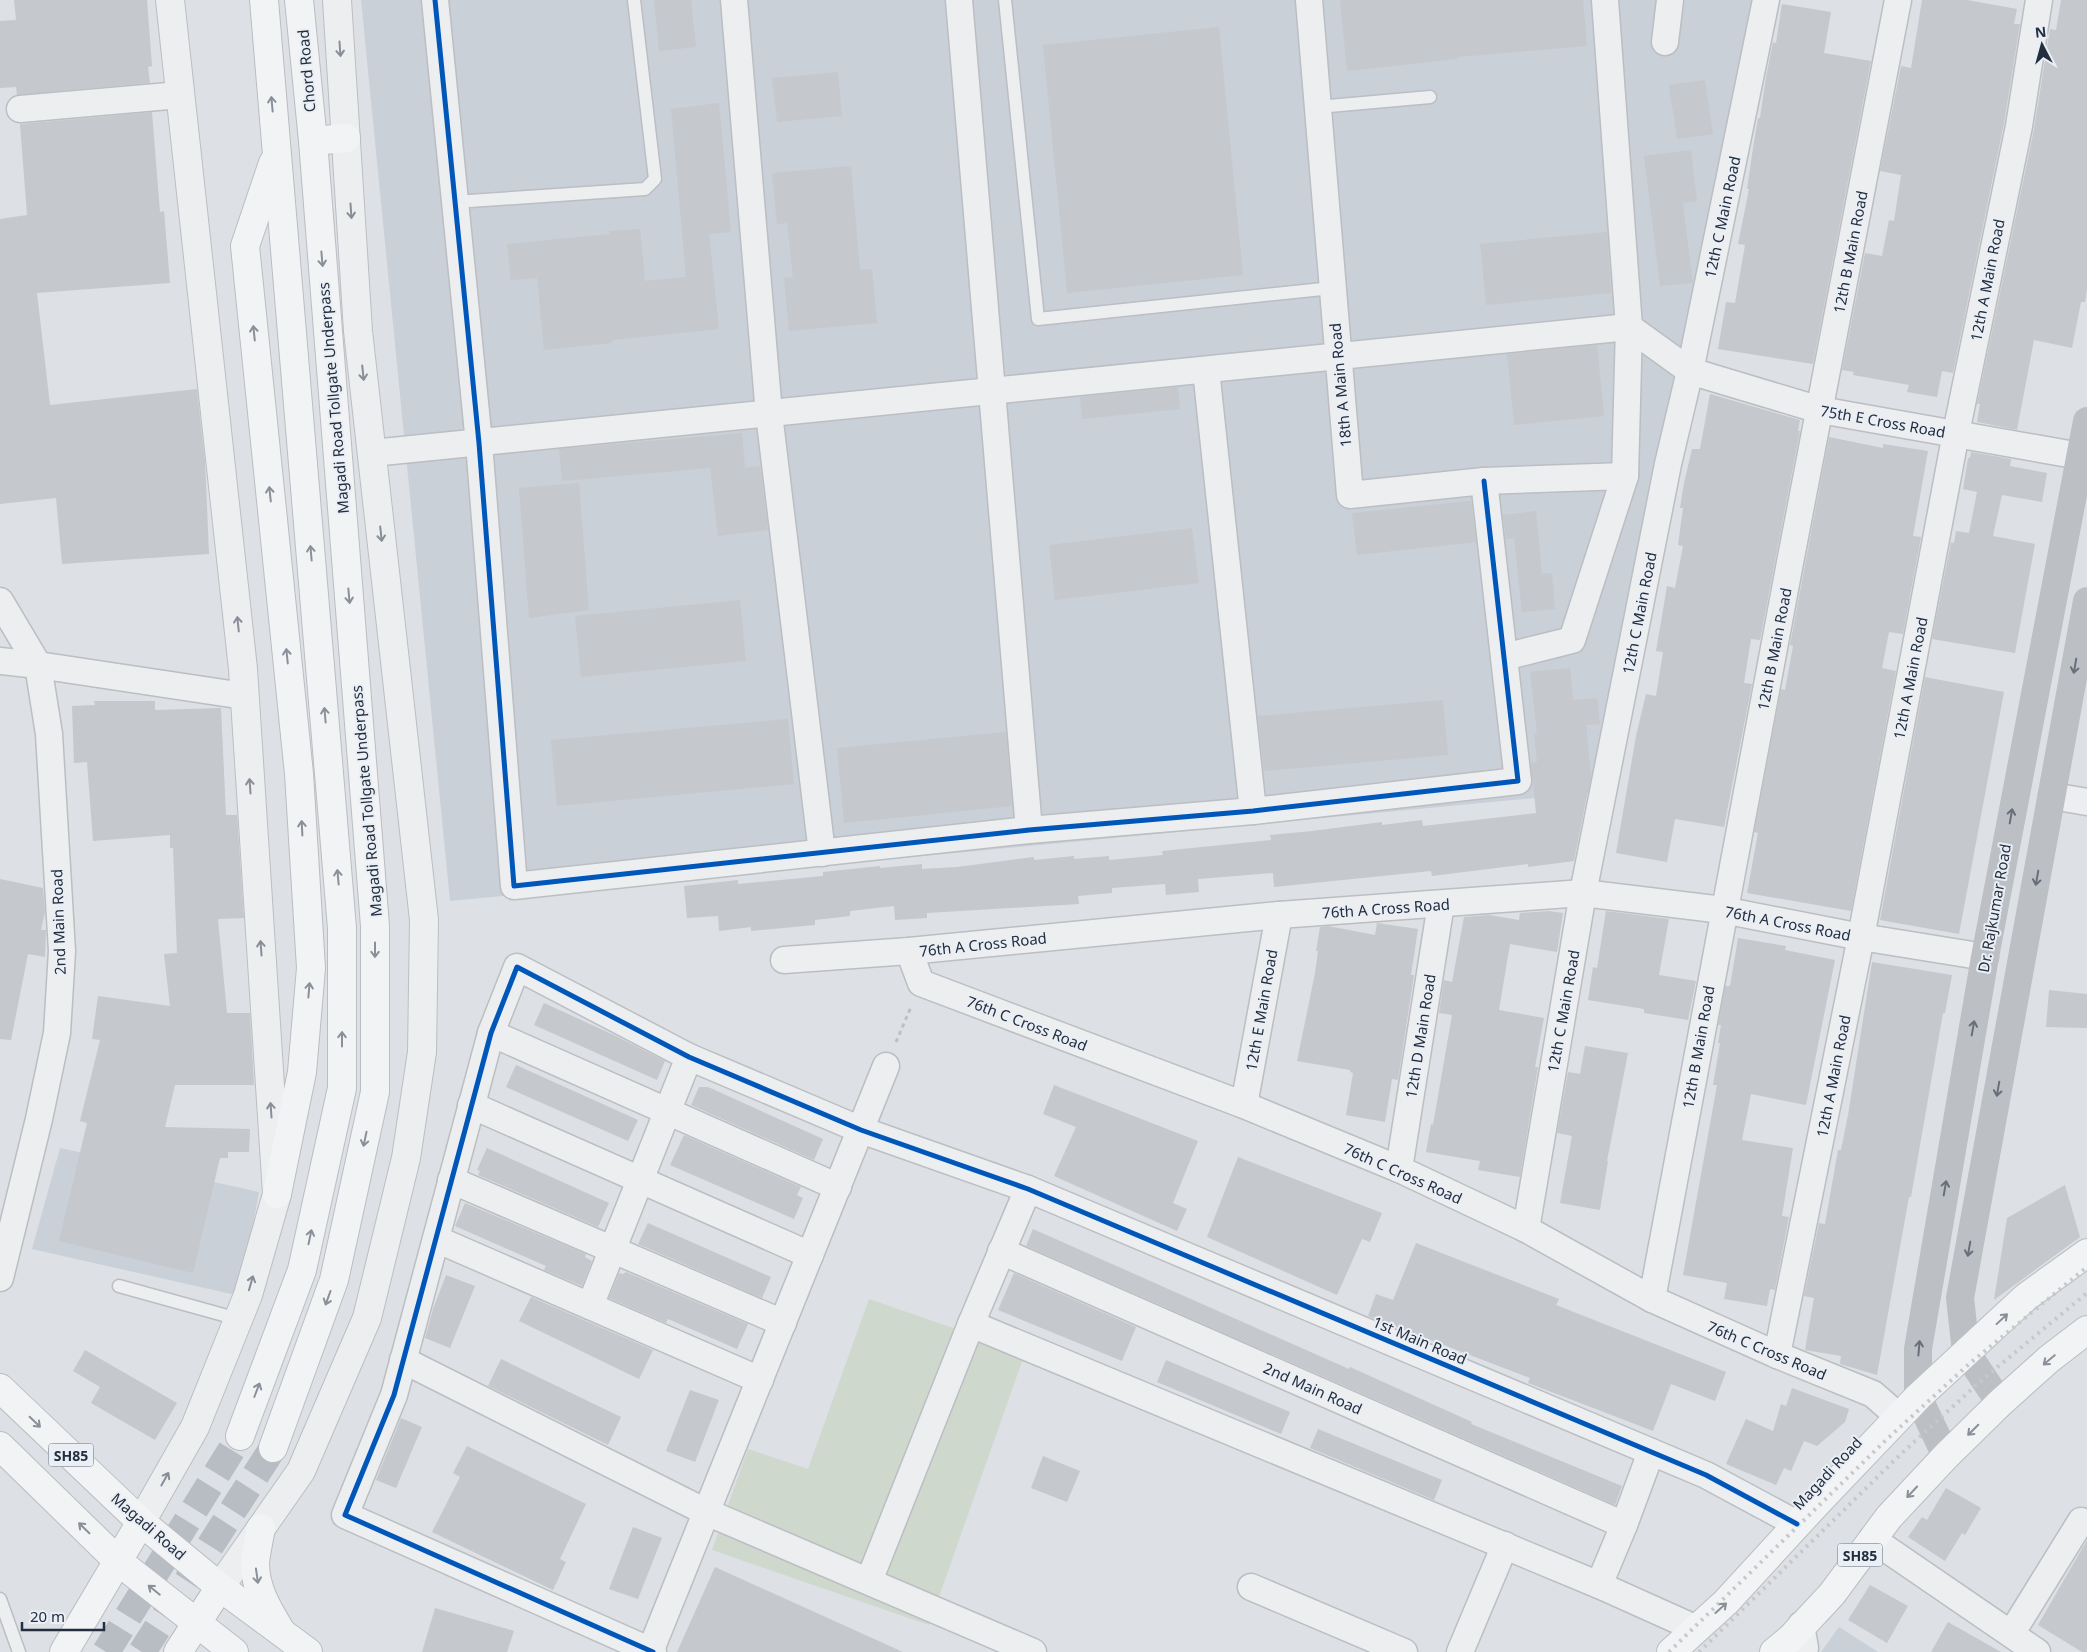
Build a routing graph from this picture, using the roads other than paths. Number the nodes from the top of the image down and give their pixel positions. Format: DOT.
graph roads {
  1 [pos="170,0"];
  2 [pos="264,0"];
  3 [pos="299,0"];
  4 [pos="337,0"];
  5 [pos="435,0"];
  6 [pos="634,0"];
  7 [pos="734,0"];
  8 [pos="959,0"];
  9 [pos="1005,0"];
  10 [pos="1309,0"];
  11 [pos="1605,0"];
  12 [pos="1670,0"];
  13 [pos="1766,0"];
  14 [pos="1898,0"];
  15 [pos="2039,0"];
  16 [pos="1665,42"];
  17 [pos="180,95"];
  18 [pos="1430,97"];
  19 [pos="1318,107"];
  20 [pos="20,109"];
  21 [pos="346,138"];
  22 [pos="313,141"];
  23 [pos="276,152"];
  24 [pos="455,202"];
  25 [pos="1332,288"];
  26 [pos="1629,327"];
  27 [pos="1338,356"];
  28 [pos="1206,370"];
  29 [pos="1690,371"];
  30 [pos="991,392"];
  31 [pos="1820,410"];
  32 [pos="768,414"];
  33 [pos="2087,421"];
  34 [pos="1956,433"];
  35 [pos="478,443"];
  36 [pos="372,454"];
  37 [pos="2080,456"];
  38 [pos="1625,476"];
  39 [pos="1484,481"];
  40 [pos="0,601"];
  41 [pos="2087,601"];
  42 [pos="1504,657"];
  43 [pos="0,661"];
  44 [pos="38,665"];
  45 [pos="244,696"];
  46 [pos="2052,796"];
  47 [pos="2087,802"];
  48 [pos="1253,811"];
  49 [pos="1029,830"];
  50 [pos="822,853"];
  51 [pos="1583,893"];
  52 [pos="1441,904"];
  53 [pos="1723,910"];
  54 [pos="1278,915"];
  55 [pos="1861,937"];
  56 [pos="908,951"];
  57 [pos="1985,958"];
  58 [pos="784,960"];
  59 [pos="491,1033"];
  60 [pos="689,1057"];
  61 [pos="886,1066"];
  62 [pos="471,1105"];
  63 [pos="1244,1105"];
  64 [pos="667,1111"];
  65 [pos="861,1130"];
  66 [pos="1399,1169"];
  67 [pos="640,1179"];
  68 [pos="451,1180"];
  69 [pos="838,1187"];
  70 [pos="1028,1189"];
  71 [pos="277,1194"];
  72 [pos="1526,1229"];
  73 [pos="436,1239"];
  74 [pos="612,1250"];
  75 [pos="1001,1251"];
  76 [pos="2087,1253"];
  77 [pos="810,1255"];
  78 [pos="0,1278"];
  79 [pos="119,1286"];
  80 [pos="1652,1299"];
  81 [pos="590,1306"];
  82 [pos="238,1319"];
  83 [pos="783,1323"];
  84 [pos="971,1324"];
  85 [pos="2087,1330"];
  86 [pos="1966,1352"];
  87 [pos="1777,1355"];
  88 [pos="403,1360"];
  89 [pos="760,1380"];
  90 [pos="0,1388"];
  91 [pos="1918,1397"];
  92 [pos="2000,1403"];
  93 [pos="1898,1416"];
  94 [pos="240,1436"];
  95 [pos="0,1446"];
  96 [pos="273,1448"];
  97 [pos="1651,1452"];
  98 [pos="1946,1456"];
  99 [pos="707,1511"];
  100 [pos="2081,1521"];
  101 [pos="141,1522"];
  102 [pos="1797,1524"];
  103 [pos="1624,1525"];
  104 [pos="261,1528"];
  105 [pos="1872,1539"];
  106 [pos="1505,1545"];
  107 [pos="119,1562"];
  108 [pos="869,1581"];
  109 [pos="1599,1584"];
  110 [pos="1251,1586"];
  111 [pos="220,1587"];
  112 [pos="0,1599"];
  113 [pos="196,1624"];
  114 [pos="1697,1629"];
  115 [pos="2011,1634"];
  116 [pos="284,1635"];
  117 [pos="1805,1644"];
  118 [pos="19,1652"];
  119 [pos="64,1652"];
  120 [pos="178,1652"];
  121 [pos="234,1652"];
  122 [pos="308,1652"];
  123 [pos="651,1652"];
  124 [pos="1032,1652"];
  125 [pos="1404,1652"];
  126 [pos="1460,1652"];
  127 [pos="1671,1652"];
  128 [pos="1774,1652"];
  129 [pos="2037,1652"];
  1 -- 17 [label="street"];
  23 -- 2 [label="main road, one-way"];
  3 -- 22 [label="main road, Chord Road"];
  4 -- 21 [label="street, one-way"];
  5 -- 24 [label="street"];
  6 -- 24 [label="lane"];
  7 -- 32 [label="street"];
  8 -- 30 [label="street"];
  9 -- 25 [label="lane"];
  10 -- 19 [label="street, 18th A Main Road"];
  11 -- 26 [label="street"];
  12 -- 16 [label="street"];
  13 -- 29 [label="street, 12th C Main Road"];
  14 -- 31 [label="street, 12th B Main Road"];
  15 -- 34 [label="street, 12th A Main Road"];
  17 -- 20 [label="street"];
  45 -- 17 [label="street, one-way"];
  18 -- 19 [label="lane"];
  19 -- 25 [label="street, 18th A Main Road"];
  21 -- 22 [label="main road"];
  21 -- 36 [label="street, one-way"];
  22 -- 96 [label="main road, Magadi Road Tollgate Underpass, one-way"];
  71 -- 23 [label="main road, one-way"];
  94 -- 23 [label="main road, one-way"];
  24 -- 35 [label="street"];
  25 -- 27 [label="street, 18th A Main Road"];
  26 -- 27 [label="street"];
  26 -- 29 [label="street, 75th E Cross Road"];
  26 -- 38 [label="street"];
  27 -- 28 [label="street"];
  27 -- 39 [label="street, 18th A Main Road"];
  28 -- 30 [label="street"];
  28 -- 48 [label="street"];
  29 -- 31 [label="street, 75th E Cross Road"];
  29 -- 51 [label="street, 12th C Main Road"];
  30 -- 32 [label="street"];
  30 -- 49 [label="street"];
  31 -- 34 [label="street, 75th E Cross Road"];
  31 -- 53 [label="street, 12th B Main Road"];
  32 -- 35 [label="street"];
  32 -- 50 [label="street"];
  33 -- 37 [label="main road, Dr. Rajkumar Road"];
  34 -- 37 [label="street, 75th E Cross Road"];
  34 -- 55 [label="street, 12th A Main Road"];
  35 -- 36 [label="street"];
  35 -- 50 [label="street"];
  36 -- 104 [label="street, one-way"];
  57 -- 37 [label="main road, Dr. Rajkumar Road, one-way"];
  38 -- 39 [label="street, 18th A Main Road"];
  38 -- 42 [label="street"];
  39 -- 42 [label="street"];
  40 -- 44 [label="street, 2nd Main Road"];
  41 -- 46 [label="main road, one-way"];
  42 -- 48 [label="street"];
  43 -- 44 [label="street"];
  44 -- 45 [label="street"];
  44 -- 78 [label="street, 2nd Main Road"];
  71 -- 45 [label="street, one-way"];
  46 -- 47 [label="street"];
  46 -- 86 [label="main road, one-way"];
  48 -- 49 [label="street"];
  49 -- 50 [label="street"];
  51 -- 52 [label="street, 76th A Cross Road"];
  51 -- 53 [label="street, 76th A Cross Road"];
  51 -- 72 [label="street, 12th C Main Road"];
  52 -- 54 [label="street, 76th A Cross Road"];
  52 -- 66 [label="street, 12th D Main Road"];
  53 -- 55 [label="street, 76th A Cross Road"];
  53 -- 80 [label="street, 12th B Main Road"];
  54 -- 56 [label="street, 76th A Cross Road"];
  54 -- 63 [label="street, 12th E Main Road"];
  55 -- 57 [label="street, 76th A Cross Road"];
  55 -- 87 [label="street, 12th A Main Road"];
  56 -- 58 [label="street, 76th A Cross Road"];
  56 -- 63 [label="street, 76th C Cross Road"];
  91 -- 57 [label="main road, Dr. Rajkumar Road, one-way"];
  59 -- 60 [label="street, 1st Main Road"];
  59 -- 62 [label="street"];
  59 -- 64 [label="street"];
  60 -- 64 [label="street"];
  60 -- 65 [label="street, 1st Main Road"];
  61 -- 65 [label="street"];
  62 -- 67 [label="street"];
  62 -- 68 [label="street"];
  63 -- 66 [label="street, 76th C Cross Road"];
  64 -- 67 [label="street"];
  64 -- 69 [label="street"];
  65 -- 69 [label="street"];
  65 -- 70 [label="street, 1st Main Road"];
  66 -- 72 [label="street, 76th C Cross Road"];
  67 -- 74 [label="street"];
  67 -- 77 [label="street"];
  68 -- 73 [label="street"];
  68 -- 74 [label="street"];
  69 -- 77 [label="street"];
  70 -- 75 [label="street"];
  70 -- 97 [label="street, 1st Main Road"];
  82 -- 71 [label="street, one-way"];
  72 -- 80 [label="street, 76th C Cross Road"];
  73 -- 81 [label="street"];
  73 -- 88 [label="street"];
  74 -- 81 [label="street"];
  74 -- 83 [label="street"];
  75 -- 84 [label="street"];
  75 -- 103 [label="street, 2nd Main Road"];
  86 -- 76 [label="main road, Magadi Road, one-way"];
  77 -- 83 [label="street"];
  79 -- 82 [label="lane"];
  80 -- 87 [label="street, 76th C Cross Road"];
  81 -- 89 [label="street"];
  101 -- 82 [label="street, one-way"];
  83 -- 89 [label="street"];
  84 -- 106 [label="street"];
  84 -- 108 [label="street"];
  85 -- 92 [label="main road, SH85, one-way"];
  86 -- 91 [label="main road, Magadi Road"];
  86 -- 92 [label="main road"];
  87 -- 93 [label="street, 76th C Cross Road"];
  88 -- 99 [label="street"];
  88 -- 123 [label="street"];
  89 -- 99 [label="street"];
  90 -- 101 [label="main road, Magadi Road / SH85, one-way"];
  91 -- 93 [label="main road, Magadi Road"];
  91 -- 98 [label="main road"];
  92 -- 98 [label="main road, SH85, one-way"];
  93 -- 102 [label="main road, Magadi Road"];
  107 -- 95 [label="main road, SH85, one-way"];
  97 -- 102 [label="street, 1st Main Road"];
  97 -- 103 [label="street"];
  98 -- 105 [label="main road, SH85, one-way"];
  99 -- 108 [label="street"];
  99 -- 123 [label="street"];
  100 -- 115 [label="street"];
  101 -- 107 [label="main road"];
  101 -- 111 [label="main road, Magadi Road / SH85"];
  114 -- 102 [label="main road, Magadi Road, one-way"];
  103 -- 109 [label="street"];
  104 -- 111 [label="street"];
  104 -- 116 [label="main road, one-way"];
  105 -- 115 [label="street"];
  105 -- 117 [label="main road, SH85"];
  106 -- 109 [label="street"];
  106 -- 126 [label="street"];
  113 -- 107 [label="main road, SH85, one-way"];
  107 -- 119 [label="main road"];
  108 -- 124 [label="street"];
  109 -- 114 [label="street"];
  110 -- 125 [label="street"];
  111 -- 113 [label="main road"];
  111 -- 116 [label="main road, Magadi Road / SH85"];
  112 -- 118 [label="lane"];
  113 -- 120 [label="main road"];
  113 -- 121 [label="main road, SH85"];
  114 -- 127 [label="main road, Magadi Road"];
  115 -- 129 [label="street"];
  116 -- 122 [label="main road, Magadi Road / SH85"];
  117 -- 128 [label="main road, SH85"];
}
